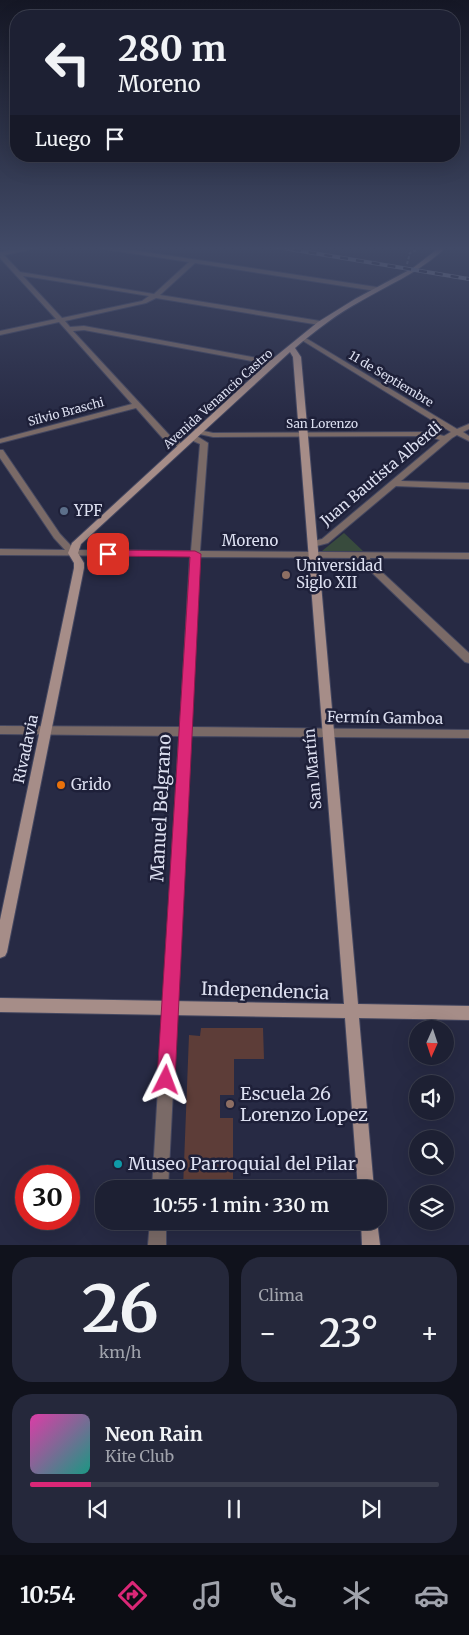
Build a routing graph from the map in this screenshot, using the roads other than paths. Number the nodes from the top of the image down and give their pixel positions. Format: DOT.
graph roads {
  1 [pos="48,305"];
  2 [pos="130,305"];
  3 [pos="215,305"];
  4 [pos="349,305"];
  5 [pos="61,320"];
  6 [pos="320,323"];
  7 [pos="70,329"];
  8 [pos="0,334"];
  9 [pos="302,338"];
  10 [pos="291,348"];
  11 [pos="273,363"];
  12 [pos="138,405"];
  13 [pos="469,426"];
  14 [pos="195,434"];
  15 [pos="465,434"];
  16 [pos="303,436"];
  17 [pos="446,439"];
  18 [pos="0,441"];
  19 [pos="182,446"];
  20 [pos="0,452"];
  21 [pos="393,483"];
  22 [pos="469,486"];
  23 [pos="313,550"];
  24 [pos="0,552"];
  25 [pos="74,553"];
  26 [pos="195,554"];
  27 [pos="364,555"];
  28 [pos="469,556"];
  29 [pos="469,659"];
  30 [pos="0,730"];
  31 [pos="44,731"];
  32 [pos="185,732"];
  33 [pos="329,732"];
  34 [pos="469,734"];
  35 [pos="0,952"];
  36 [pos="0,1005"];
  37 [pos="170,1007"];
  38 [pos="352,1012"];
  39 [pos="469,1013"];
  40 [pos="160,1180"];
  41 [pos="365,1180"];
  42 [pos="158,1230"];
  43 [pos="370,1230"];
  44 [pos="157,1245"];
  45 [pos="371,1245"];
  1 -- 5 [label="street"];
  2 -- 5 [label="street"];
  3 -- 6 [label="street"];
  4 -- 6 [label="street, Avenida Venancio Castro"];
  5 -- 7 [label="street"];
  5 -- 8 [label="street"];
  6 -- 9 [label="street, Avenida Venancio Castro"];
  7 -- 11 [label="street"];
  7 -- 12 [label="street"];
  9 -- 10 [label="street, Avenida Venancio Castro"];
  9 -- 15 [label="street, 11 de Septiembre"];
  10 -- 11 [label="street, Avenida Venancio Castro"];
  10 -- 16 [label="street, San Martín"];
  11 -- 14 [label="street, Avenida Venancio Castro"];
  12 -- 18 [label="street, Silvio Braschi"];
  12 -- 19 [label="street"];
  13 -- 15 [label="street, Juan Bautista Alberdi"];
  14 -- 16 [label="street, San Lorenzo"];
  14 -- 19 [label="street, Avenida Venancio Castro"];
  14 -- 26 [label="street, Manuel Belgrano"];
  15 -- 17 [label="street, Juan Bautista Alberdi"];
  16 -- 17 [label="street, San Lorenzo"];
  16 -- 23 [label="street, San Martín"];
  17 -- 21 [label="street, Juan Bautista Alberdi"];
  19 -- 25 [label="street, Avenida Venancio Castro"];
  20 -- 25 [label="street"];
  21 -- 22 [label="street"];
  21 -- 23 [label="street, Juan Bautista Alberdi"];
  23 -- 26 [label="street, Moreno"];
  23 -- 27 [label="street, Moreno"];
  23 -- 33 [label="street, San Martín"];
  24 -- 25 [label="street, Moreno"];
  25 -- 26 [label="street, Moreno"];
  25 -- 31 [label="street, Rivadavia"];
  26 -- 32 [label="street, Manuel Belgrano"];
  27 -- 28 [label="street, Moreno"];
  27 -- 29 [label="street"];
  30 -- 31 [label="street, Fermín Gamboa"];
  31 -- 32 [label="street, Fermín Gamboa"];
  31 -- 35 [label="street, Rivadavia"];
  32 -- 33 [label="street, Fermín Gamboa"];
  32 -- 37 [label="street, Manuel Belgrano"];
  33 -- 34 [label="street, Fermín Gamboa"];
  33 -- 38 [label="street, San Martín"];
  36 -- 37 [label="street, Independencia"];
  37 -- 38 [label="street, Independencia"];
  37 -- 40 [label="street, Manuel Belgrano"];
  38 -- 39 [label="street, Independencia"];
  38 -- 41 [label="street, San Martín"];
  42 -- 44 [label="street"];
  43 -- 45 [label="street"];
}
